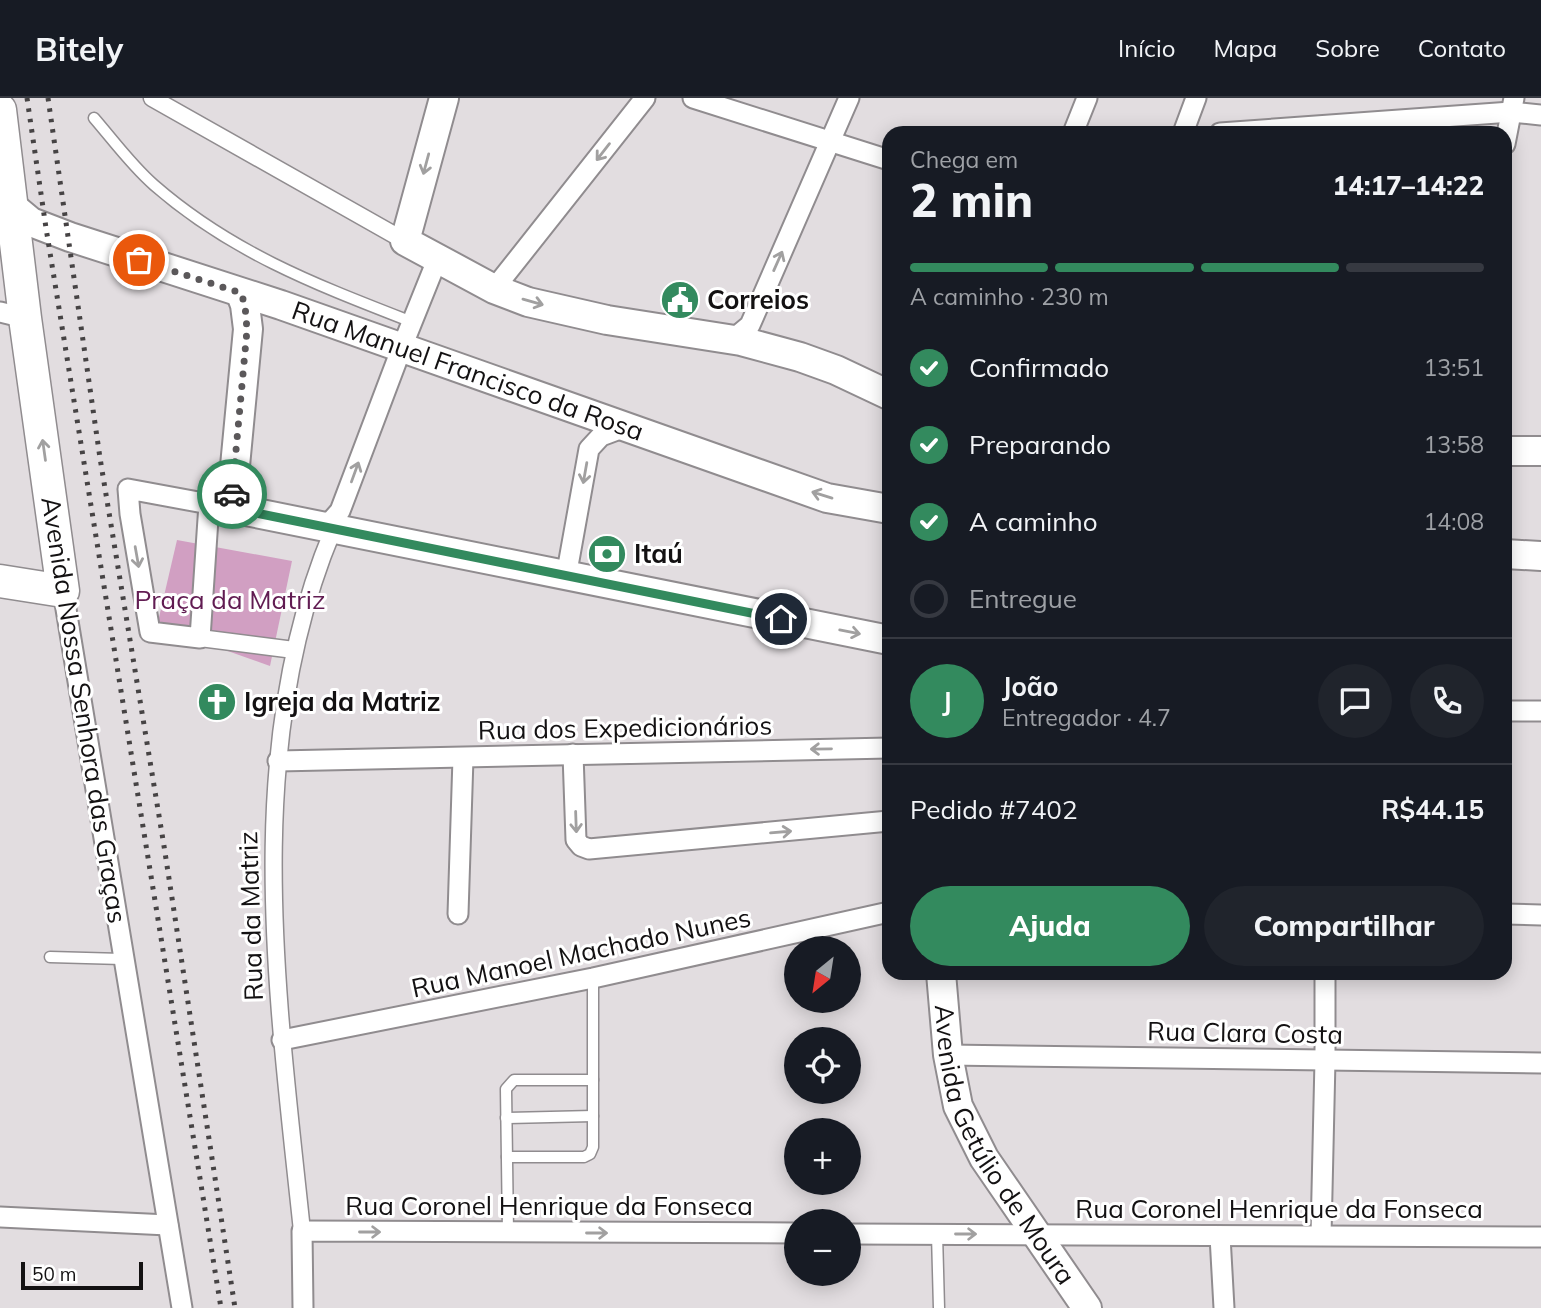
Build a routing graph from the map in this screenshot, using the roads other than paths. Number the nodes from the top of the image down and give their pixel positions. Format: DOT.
graph roads {
  1 [pos="152,98"];
  2 [pos="444,98"];
  3 [pos="645,98"];
  4 [pos="693,98"];
  5 [pos="849,98"];
  6 [pos="1087,98"];
  7 [pos="1196,98"];
  8 [pos="1513,105"];
  9 [pos="0,110"];
  10 [pos="1541,115"];
  11 [pos="94,118"];
  12 [pos="1076,126"];
  13 [pos="1185,126"];
  14 [pos="1293,126"];
  15 [pos="1509,126"];
  16 [pos="831,141"];
  17 [pos="882,158"];
  18 [pos="13,206"];
  19 [pos="46,228"];
  20 [pos="405,242"];
  21 [pos="437,260"];
  22 [pos="19,261"];
  23 [pos="494,289"];
  24 [pos="241,293"];
  25 [pos="281,305"];
  26 [pos="12,315"];
  27 [pos="247,330"];
  28 [pos="407,334"];
  29 [pos="745,336"];
  30 [pos="882,392"];
  31 [pos="625,427"];
  32 [pos="1512,451"];
  33 [pos="1541,451"];
  34 [pos="220,506"];
  35 [pos="882,508"];
  36 [pos="326,528"];
  37 [pos="1512,554"];
  38 [pos="1541,556"];
  39 [pos="566,577"];
  40 [pos="0,581"];
  41 [pos="63,591"];
  42 [pos="200,638"];
  43 [pos="882,639"];
  44 [pos="294,650"];
  45 [pos="1512,711"];
  46 [pos="1541,711"];
  47 [pos="882,748"];
  48 [pos="573,754"];
  49 [pos="463,758"];
  50 [pos="278,761"];
  51 [pos="882,822"];
  52 [pos="458,914"];
  53 [pos="882,914"];
  54 [pos="1512,914"];
  55 [pos="1541,915"];
  56 [pos="50,957"];
  57 [pos="122,959"];
  58 [pos="593,978"];
  59 [pos="942,980"];
  60 [pos="1325,980"];
  61 [pos="282,1040"];
  62 [pos="948,1055"];
  63 [pos="1325,1060"];
  64 [pos="1541,1063"];
  65 [pos="593,1080"];
  66 [pos="593,1116"];
  67 [pos="506,1118"];
  68 [pos="507,1157"];
  69 [pos="0,1217"];
  70 [pos="168,1225"];
  71 [pos="302,1231"];
  72 [pos="508,1232"];
  73 [pos="784,1233"];
  74 [pos="1036,1233"];
  75 [pos="861,1234"];
  76 [pos="937,1234"];
  77 [pos="1220,1236"];
  78 [pos="1321,1236"];
  79 [pos="1541,1237"];
  80 [pos="182,1308"];
  81 [pos="303,1308"];
  82 [pos="939,1308"];
  83 [pos="1087,1308"];
  84 [pos="1224,1308"];
  1 -- 20 [label="street"];
  2 -- 20 [label="main road, one-way"];
  3 -- 23 [label="street, one-way"];
  4 -- 16 [label="street"];
  5 -- 16 [label="street"];
  6 -- 12 [label="street"];
  7 -- 13 [label="street"];
  8 -- 10 [label="street"];
  8 -- 14 [label="street"];
  8 -- 15 [label="street"];
  9 -- 18 [label="main road, Avenida Nossa Senhora das Graças"];
  11 -- 28 [label="lane"];
  16 -- 17 [label="street"];
  29 -- 16 [label="street, one-way"];
  18 -- 19 [label="main road, Rua Manuel Francisco da Rosa"];
  18 -- 22 [label="main road, Avenida Nossa Senhora das Graças"];
  19 -- 22 [label="main road"];
  19 -- 24 [label="main road, Rua Manuel Francisco da Rosa"];
  20 -- 21 [label="main road"];
  21 -- 23 [label="main road"];
  21 -- 28 [label="street, Rua da Matriz"];
  22 -- 26 [label="main road, Avenida Nossa Senhora das Graças"];
  23 -- 29 [label="main road, one-way"];
  24 -- 25 [label="main road, Rua Manuel Francisco da Rosa"];
  24 -- 27 [label="main road"];
  25 -- 27 [label="main road"];
  25 -- 28 [label="main road, Rua Manuel Francisco da Rosa"];
  41 -- 26 [label="main road, Avenida Nossa Senhora das Graças, one-way"];
  27 -- 34 [label="main road"];
  28 -- 31 [label="main road, Rua Manuel Francisco da Rosa"];
  36 -- 28 [label="street, Rua da Matriz, one-way"];
  29 -- 30 [label="main road"];
  35 -- 31 [label="main road, Rua Manuel Francisco da Rosa, one-way"];
  31 -- 39 [label="street, one-way"];
  32 -- 33 [label="main road"];
  34 -- 36 [label="main road"];
  34 -- 42 [label="street"];
  34 -- 42 [label="street, one-way"];
  36 -- 39 [label="main road"];
  36 -- 44 [label="street, Rua da Matriz"];
  37 -- 38 [label="main road"];
  39 -- 43 [label="main road, one-way"];
  40 -- 41 [label="main road"];
  41 -- 57 [label="street, Avenida Nossa Senhora das Graças"];
  42 -- 44 [label="street"];
  44 -- 50 [label="street, Rua da Matriz"];
  45 -- 46 [label="street"];
  47 -- 48 [label="street, Rua dos Expedicionários, one-way"];
  48 -- 49 [label="street, Rua dos Expedicionários"];
  48 -- 51 [label="street, one-way"];
  49 -- 50 [label="street, Rua dos Expedicionários"];
  49 -- 52 [label="street"];
  50 -- 61 [label="street, Rua da Matriz"];
  53 -- 58 [label="street, Rua Manoel Machado Nunes"];
  54 -- 55 [label="street"];
  56 -- 57 [label="lane"];
  57 -- 70 [label="street, Avenida Nossa Senhora das Graças"];
  58 -- 61 [label="street, Rua Manoel Machado Nunes"];
  58 -- 65 [label="lane"];
  59 -- 62 [label="main road, Avenida Getúlio de Moura"];
  60 -- 63 [label="street"];
  61 -- 71 [label="street, Rua da Matriz"];
  62 -- 63 [label="street, Rua Clara Costa"];
  62 -- 74 [label="main road, Avenida Getúlio de Moura"];
  63 -- 64 [label="street, Rua Clara Costa"];
  63 -- 78 [label="street"];
  65 -- 66 [label="lane"];
  65 -- 67 [label="lane"];
  66 -- 67 [label="lane"];
  66 -- 68 [label="lane"];
  67 -- 68 [label="lane"];
  68 -- 72 [label="lane"];
  69 -- 70 [label="street"];
  70 -- 80 [label="street, Avenida Nossa Senhora das Graças"];
  71 -- 72 [label="street, Rua Coronel Henrique da Fonseca, one-way"];
  71 -- 81 [label="street, Rua da Matriz"];
  72 -- 73 [label="street, Rua Coronel Henrique da Fonseca, one-way"];
  76 -- 74 [label="street, Rua Coronel Henrique da Fonseca, one-way"];
  74 -- 77 [label="street, Rua Coronel Henrique da Fonseca"];
  74 -- 83 [label="main road, Avenida Getúlio de Moura"];
  75 -- 76 [label="street, Rua Coronel Henrique da Fonseca"];
  76 -- 82 [label="lane"];
  77 -- 78 [label="street, Rua Coronel Henrique da Fonseca"];
  77 -- 84 [label="street"];
  78 -- 79 [label="street, Rua Coronel Henrique da Fonseca"];
}
